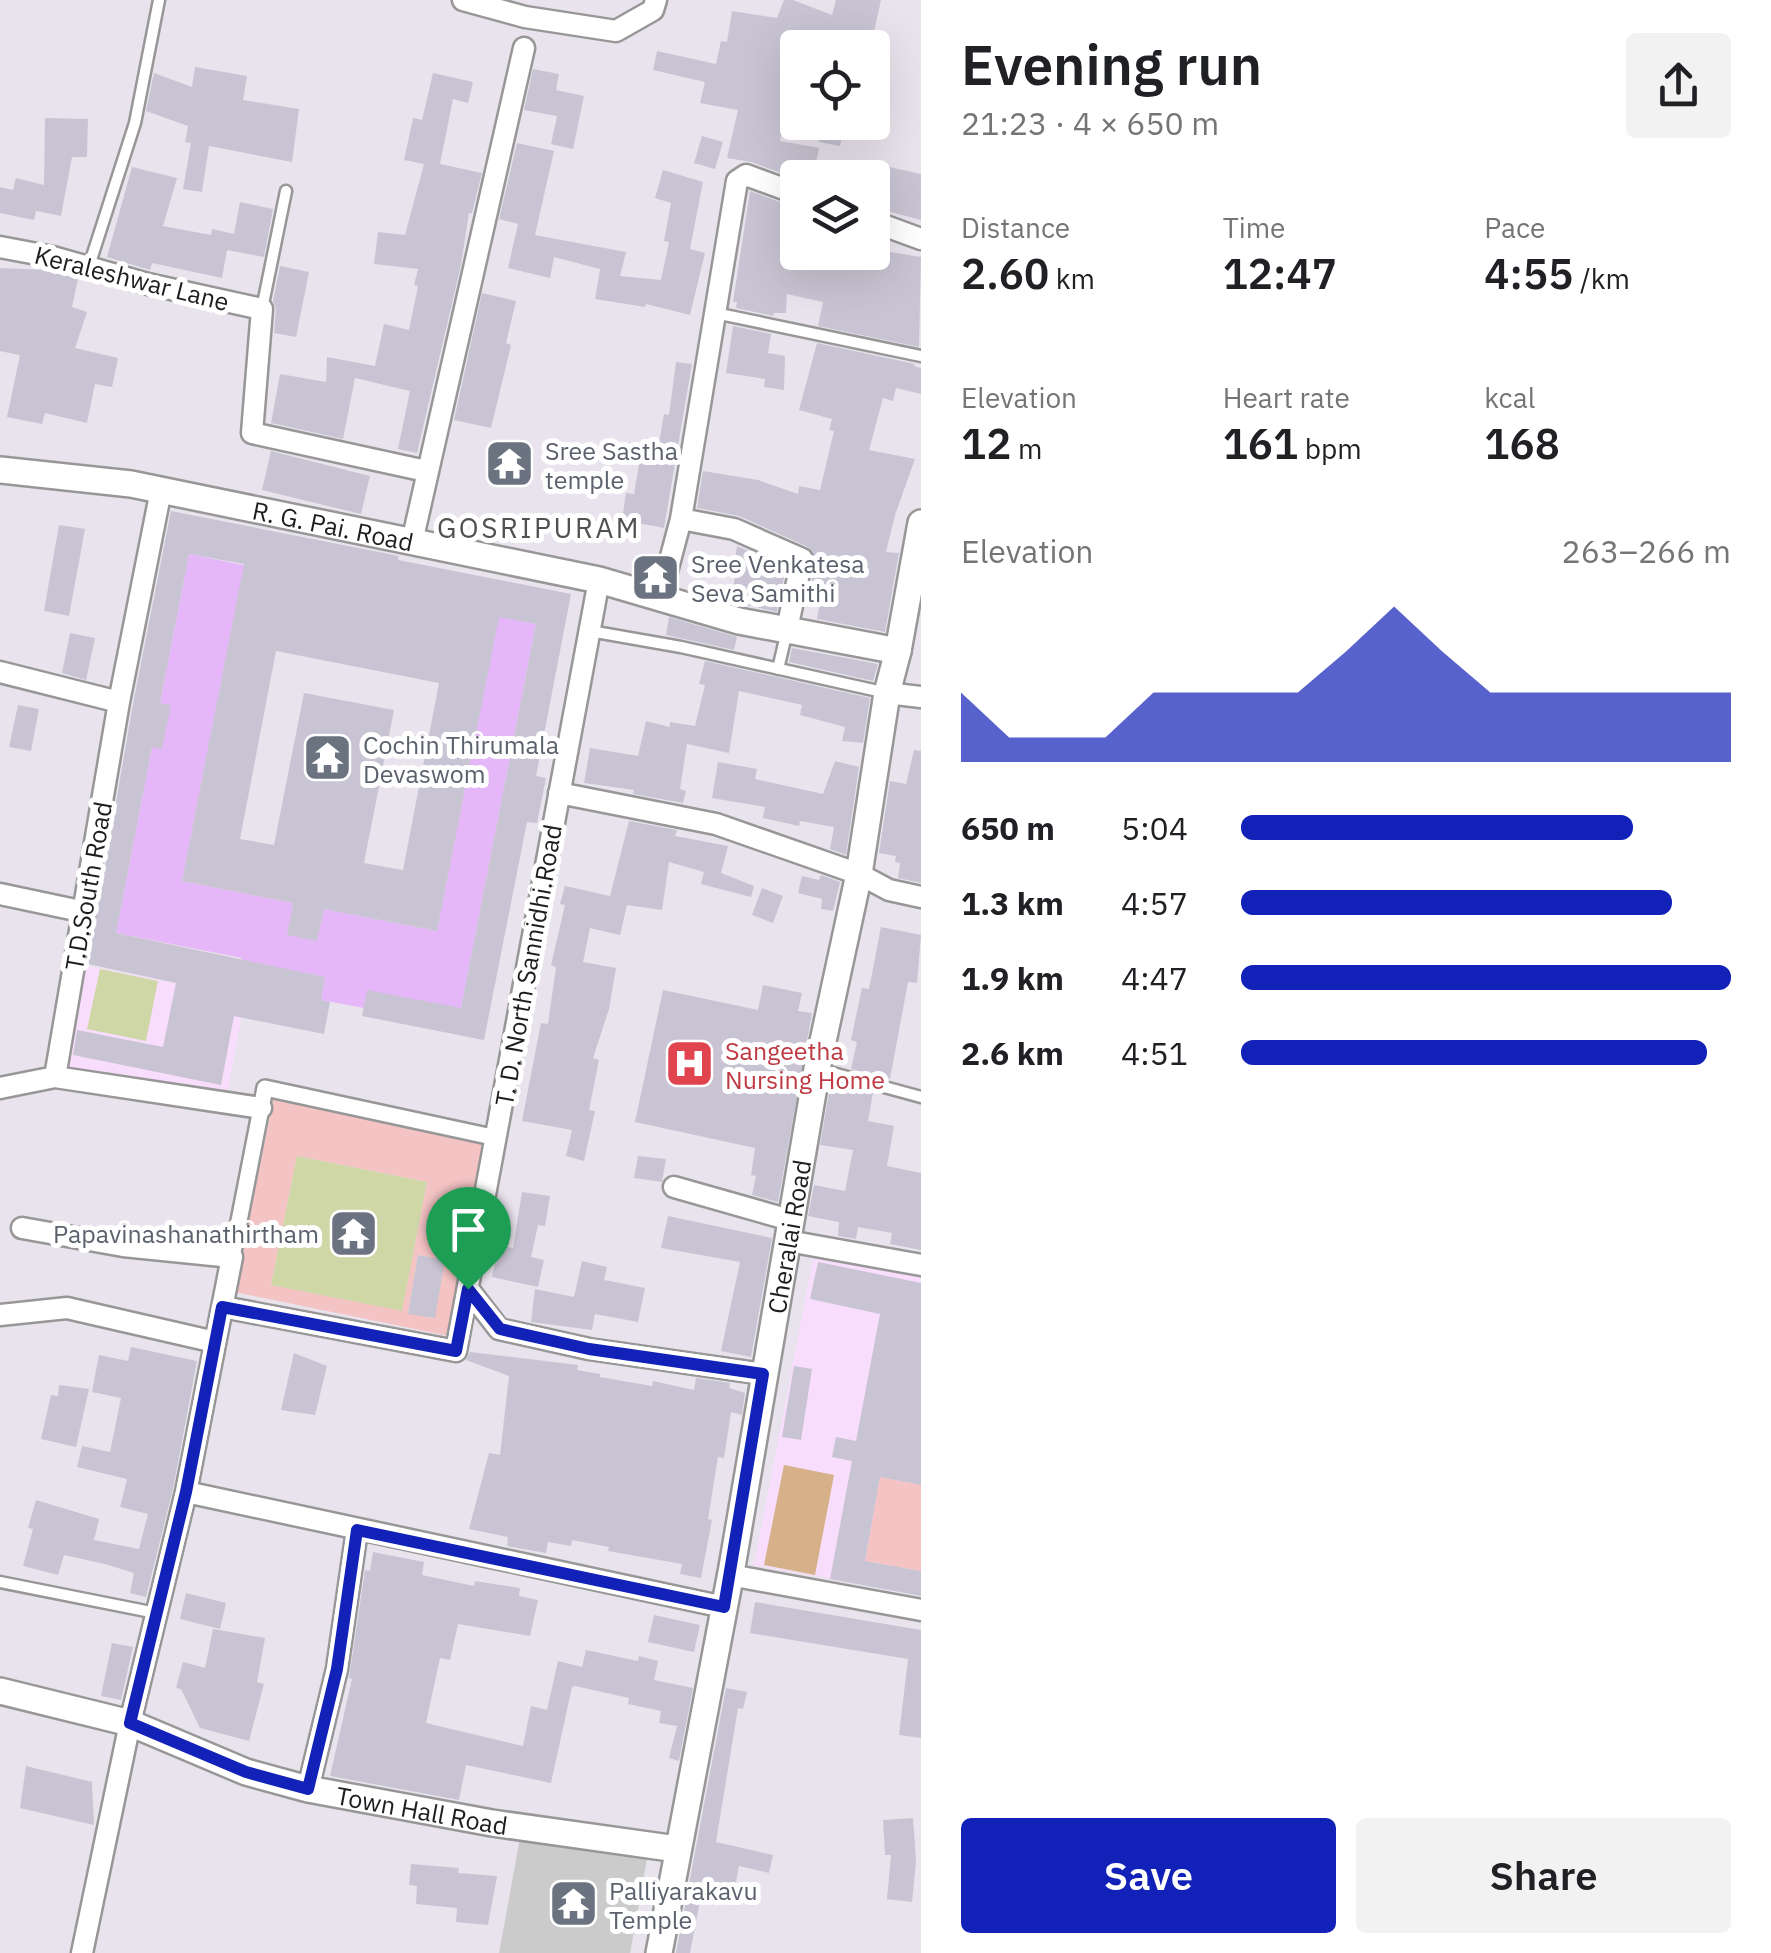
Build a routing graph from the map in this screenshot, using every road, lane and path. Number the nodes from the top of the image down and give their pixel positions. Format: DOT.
graph roads {
  1 [pos="159,0"];
  2 [pos="463,0"];
  3 [pos="656,0"];
  4 [pos="487,3"];
  5 [pos="524,48"];
  6 [pos="780,187"];
  7 [pos="286,191"];
  8 [pos="890,228"];
  9 [pos="921,239"];
  10 [pos="0,247"];
  11 [pos="90,266"];
  12 [pos="262,308"];
  13 [pos="714,313"];
  14 [pos="921,356"];
  15 [pos="0,470"];
  16 [pos="426,472"];
  17 [pos="160,490"];
  18 [pos="682,519"];
  19 [pos="921,523"];
  20 [pos="412,542"];
  21 [pos="599,580"];
  22 [pos="916,589"];
  23 [pos="660,598"];
  24 [pos="787,629"];
  25 [pos="590,631"];
  26 [pos="898,651"];
  27 [pos="778,668"];
  28 [pos="0,672"];
  29 [pos="887,693"];
  30 [pos="921,697"];
  31 [pos="119,702"];
  32 [pos="559,794"];
  33 [pos="859,874"];
  34 [pos="0,894"];
  35 [pos="921,898"];
  36 [pos="85,912"];
  37 [pos="817,1069"];
  38 [pos="55,1078"];
  39 [pos="0,1088"];
  40 [pos="921,1097"];
  41 [pos="263,1098"];
  42 [pos="497,1138"];
  43 [pos="674,1187"];
  44 [pos="22,1228"];
  45 [pos="789,1230"];
  46 [pos="232,1257"];
  47 [pos="921,1265"];
  48 [pos="468,1289"];
  49 [pos="222,1307"];
  50 [pos="0,1315"];
  51 [pos="215,1342"];
  52 [pos="763,1374"];
  53 [pos="186,1492"];
  54 [pos="357,1530"];
  55 [pos="730,1575"];
  56 [pos="0,1582"];
  57 [pos="724,1607"];
  58 [pos="921,1610"];
  59 [pos="157,1613"];
  60 [pos="0,1691"];
  61 [pos="130,1723"];
  62 [pos="308,1789"];
  63 [pos="677,1849"];
  64 [pos="82,1953"];
  65 [pos="659,1953"];
  1 -- 11 [label="lane"];
  2 -- 4 [label="street"];
  3 -- 4 [label="street"];
  5 -- 16 [label="street"];
  6 -- 13 [label="street"];
  7 -- 12 [label="lane"];
  8 -- 9 [label="street"];
  10 -- 11 [label="street, Keraleshwar Lane"];
  11 -- 12 [label="street, Keraleshwar Lane"];
  12 -- 16 [label="street, Keraleshwar Lane"];
  13 -- 14 [label="lane"];
  13 -- 18 [label="street"];
  15 -- 17 [label="street, R. G. Pai. Road"];
  16 -- 20 [label="street"];
  17 -- 20 [label="street, R. G. Pai. Road"];
  17 -- 31 [label="street, T.D.South Road"];
  18 -- 23 [label="street"];
  18 -- 24 [label="street"];
  19 -- 22 [label="street, Cheralai Road"];
  20 -- 21 [label="street, R. G. Pai. Road"];
  21 -- 23 [label="street, R. G. Pai. Road"];
  21 -- 25 [label="street, T. D. North Sannidhi.Road"];
  22 -- 26 [label="street, Cheralai Road"];
  23 -- 24 [label="street, R. G. Pai. Road"];
  24 -- 26 [label="street, R. G. Pai. Road"];
  24 -- 27 [label="lane"];
  25 -- 27 [label="lane"];
  25 -- 32 [label="street, T. D. North Sannidhi.Road"];
  26 -- 29 [label="street, Cheralai Road"];
  27 -- 29 [label="lane"];
  28 -- 31 [label="street"];
  29 -- 30 [label="street"];
  29 -- 33 [label="street, Cheralai Road"];
  31 -- 36 [label="street, T.D.South Road"];
  32 -- 33 [label="street"];
  32 -- 42 [label="street, T. D. North Sannidhi.Road"];
  33 -- 35 [label="street"];
  33 -- 37 [label="street, Cheralai Road"];
  34 -- 36 [label="street"];
  36 -- 38 [label="street, T.D.South Road"];
  37 -- 40 [label="lane"];
  37 -- 45 [label="street, Cheralai Road"];
  38 -- 39 [label="street"];
  38 -- 41 [label="street"];
  41 -- 42 [label="street"];
  41 -- 46 [label="street"];
  42 -- 48 [label="street, T. D. North Sannidhi.Road"];
  43 -- 45 [label="street"];
  44 -- 46 [label="street"];
  45 -- 47 [label="street"];
  45 -- 52 [label="street, Cheralai Road"];
  46 -- 49 [label="street"];
  48 -- 49 [label="street, T. D. North Sannidhi.Road"];
  48 -- 52 [label="street"];
  49 -- 51 [label="street"];
  50 -- 51 [label="street"];
  51 -- 53 [label="street"];
  52 -- 55 [label="street, Cheralai Road"];
  53 -- 54 [label="street"];
  53 -- 59 [label="street"];
  54 -- 57 [label="street"];
  54 -- 62 [label="street"];
  55 -- 57 [label="street, Cheralai Road"];
  55 -- 58 [label="street"];
  56 -- 59 [label="lane"];
  57 -- 63 [label="street, Cheralai Road"];
  59 -- 61 [label="street"];
  60 -- 61 [label="street, Town Hall Road"];
  61 -- 62 [label="street, Town Hall Road"];
  61 -- 64 [label="street"];
  62 -- 63 [label="street, Town Hall Road"];
  63 -- 65 [label="street, Cheralai Road"];
}
